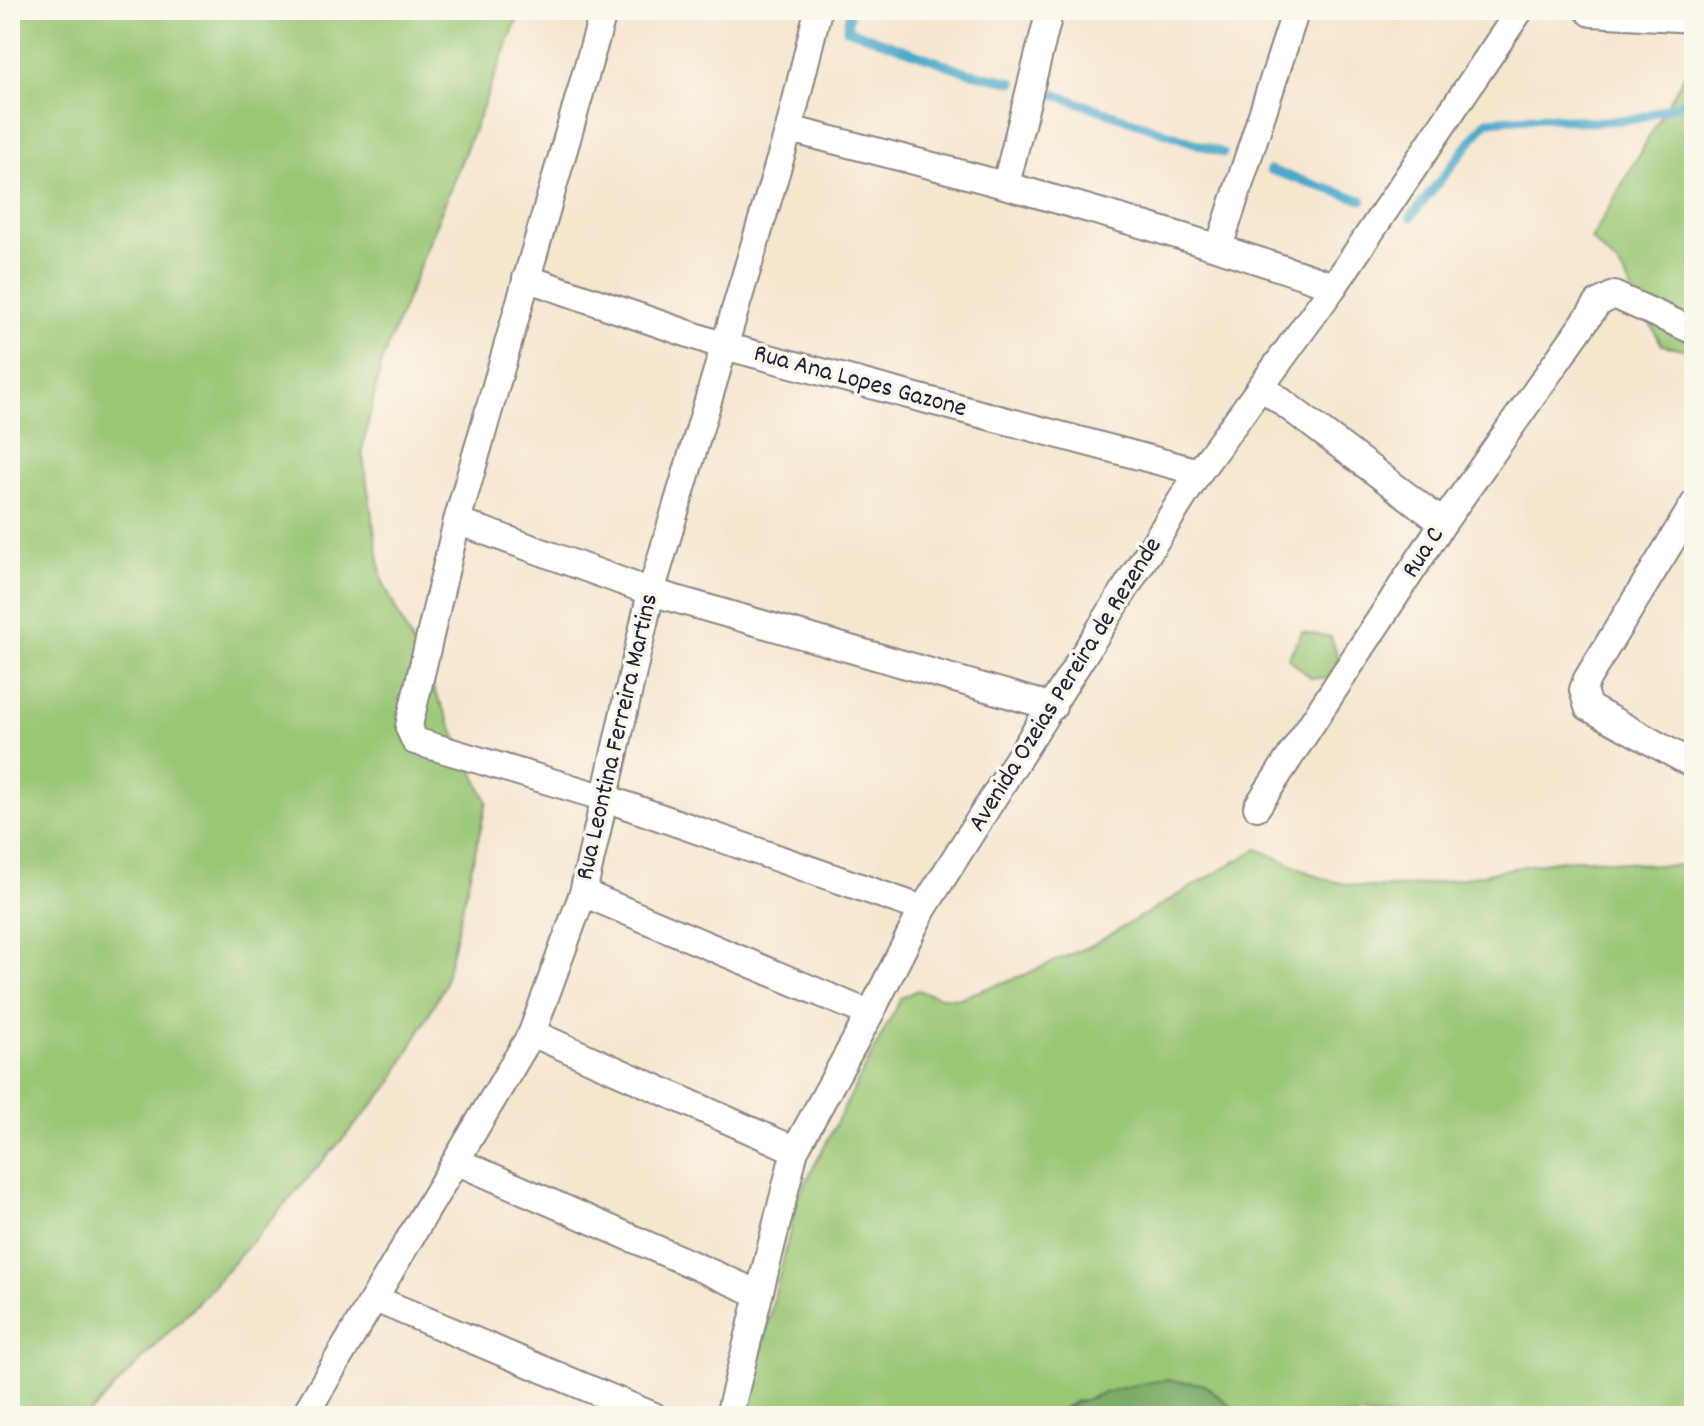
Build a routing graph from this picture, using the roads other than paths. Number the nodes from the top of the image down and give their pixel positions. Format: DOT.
graph roads {
  1 [pos="604,10"];
  2 [pos="818,10"];
  3 [pos="1050,10"];
  4 [pos="1296,10"];
  5 [pos="1520,10"];
  6 [pos="1592,10"];
  7 [pos="1694,16"];
  8 [pos="789,129"];
  9 [pos="1006,184"];
  10 [pos="1219,247"];
  11 [pos="526,278"];
  12 [pos="1334,286"];
  13 [pos="1694,331"];
  14 [pos="724,346"];
  15 [pos="1261,386"];
  16 [pos="1199,472"];
  17 [pos="1694,504"];
  18 [pos="457,521"];
  19 [pos="1443,523"];
  20 [pos="651,592"];
  21 [pos="1053,707"];
  22 [pos="1694,765"];
  23 [pos="605,798"];
  24 [pos="1257,807"];
  25 [pos="583,893"];
  26 [pos="923,909"];
  27 [pos="870,1014"];
  28 [pos="532,1033"];
  29 [pos="795,1150"];
  30 [pos="456,1161"];
  31 [pos="757,1293"];
  32 [pos="375,1299"];
  33 [pos="304,1416"];
  34 [pos="654,1416"];
  35 [pos="729,1416"];
  1 -- 11 [label="street"];
  2 -- 8 [label="street, Rua Leontina Ferreira Martins"];
  3 -- 9 [label="street"];
  4 -- 10 [label="street"];
  5 -- 12 [label="street, Avenida Ozeias Pereira de Rezende"];
  6 -- 7 [label="street"];
  8 -- 9 [label="street"];
  8 -- 14 [label="street, Rua Leontina Ferreira Martins"];
  9 -- 10 [label="street"];
  10 -- 12 [label="street"];
  11 -- 14 [label="street, Rua Ana Lopes Gazone"];
  11 -- 18 [label="street"];
  12 -- 15 [label="street, Avenida Ozeias Pereira de Rezende"];
  13 -- 19 [label="street, Rua C"];
  14 -- 16 [label="street, Rua Ana Lopes Gazone"];
  14 -- 20 [label="street, Rua Leontina Ferreira Martins"];
  15 -- 16 [label="street, Avenida Ozeias Pereira de Rezende"];
  15 -- 19 [label="street"];
  16 -- 21 [label="street, Avenida Ozeias Pereira de Rezende"];
  17 -- 22 [label="street"];
  18 -- 20 [label="street"];
  18 -- 23 [label="street"];
  19 -- 24 [label="street, Rua C"];
  20 -- 21 [label="street"];
  20 -- 23 [label="street, Rua Leontina Ferreira Martins"];
  21 -- 26 [label="street, Avenida Ozeias Pereira de Rezende"];
  23 -- 25 [label="street, Rua Leontina Ferreira Martins"];
  23 -- 26 [label="street"];
  25 -- 27 [label="street"];
  25 -- 28 [label="street, Rua Leontina Ferreira Martins"];
  26 -- 27 [label="street, Avenida Ozeias Pereira de Rezende"];
  27 -- 29 [label="street, Avenida Ozeias Pereira de Rezende"];
  28 -- 29 [label="street"];
  28 -- 30 [label="street, Rua Leontina Ferreira Martins"];
  29 -- 31 [label="street, Avenida Ozeias Pereira de Rezende"];
  30 -- 31 [label="street"];
  30 -- 32 [label="street, Rua Leontina Ferreira Martins"];
  31 -- 35 [label="street, Avenida Ozeias Pereira de Rezende"];
  32 -- 33 [label="street, Rua Leontina Ferreira Martins"];
  32 -- 34 [label="street"];
}
